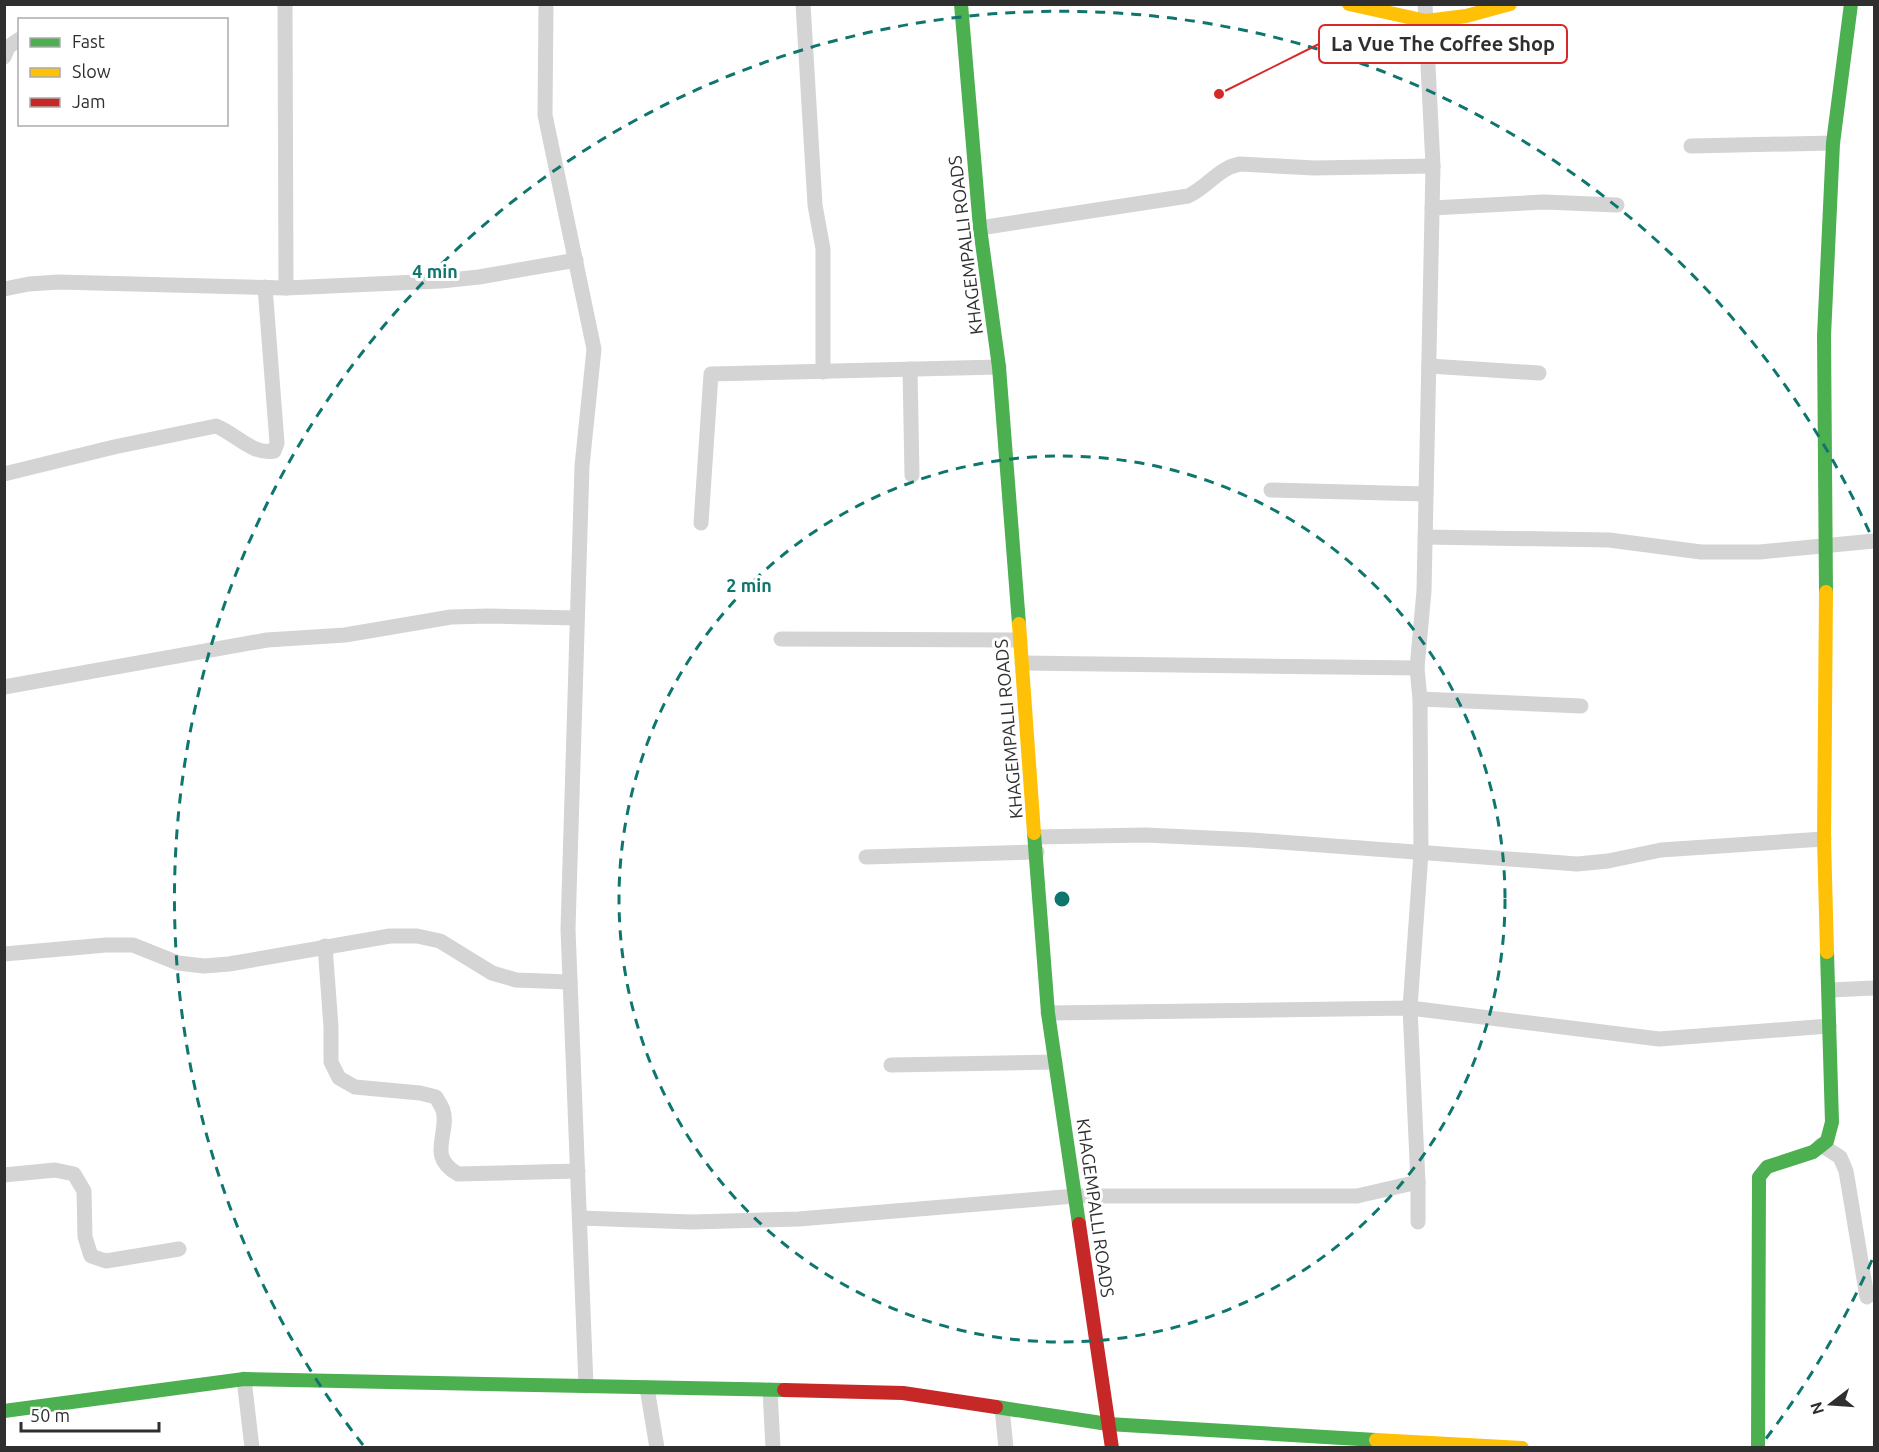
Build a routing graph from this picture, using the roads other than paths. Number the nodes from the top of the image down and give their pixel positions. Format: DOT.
graph roads {
  1 [pos="285,4"];
  2 [pos="546,4"];
  3 [pos="803,4"];
  4 [pos="961,4"];
  5 [pos="1349,4"];
  6 [pos="1425,4"];
  7 [pos="1510,4"];
  8 [pos="1851,4"];
  9 [pos="1426,21"];
  10 [pos="18,40"];
  11 [pos="4,57"];
  12 [pos="1833,143"];
  13 [pos="1691,146"];
  14 [pos="1433,166"];
  15 [pos="1617,204"];
  16 [pos="1432,208"];
  17 [pos="980,228"];
  18 [pos="576,260"];
  19 [pos="265,287"];
  20 [pos="286,288"];
  21 [pos="4,289"];
  22 [pos="1429,366"];
  23 [pos="999,367"];
  24 [pos="910,369"];
  25 [pos="823,372"];
  26 [pos="1539,373"];
  27 [pos="4,474"];
  28 [pos="912,476"];
  29 [pos="1271,490"];
  30 [pos="1426,494"];
  31 [pos="700,523"];
  32 [pos="1425,537"];
  33 [pos="1875,541"];
  34 [pos="1826,545"];
  35 [pos="577,618"];
  36 [pos="781,639"];
  37 [pos="1020,640"];
  38 [pos="1022,663"];
  39 [pos="1417,668"];
  40 [pos="4,687"];
  41 [pos="1420,699"];
  42 [pos="1581,706"];
  43 [pos="1824,839"];
  44 [pos="1036,844"];
  45 [pos="1421,853"];
  46 [pos="866,857"];
  47 [pos="325,946"];
  48 [pos="4,954"];
  49 [pos="570,982"];
  50 [pos="1875,988"];
  51 [pos="1830,990"];
  52 [pos="1410,1008"];
  53 [pos="1048,1013"];
  54 [pos="1829,1026"];
  55 [pos="1055,1062"];
  56 [pos="891,1065"];
  57 [pos="1821,1145"];
  58 [pos="578,1171"];
  59 [pos="4,1175"];
  60 [pos="1418,1182"];
  61 [pos="1075,1197"];
  62 [pos="580,1218"];
  63 [pos="1418,1222"];
  64 [pos="179,1249"];
  65 [pos="1867,1297"];
  66 [pos="244,1379"];
  67 [pos="586,1386"];
  68 [pos="647,1388"];
  69 [pos="770,1390"];
  70 [pos="1002,1408"];
  71 [pos="4,1411"];
  72 [pos="1108,1424"];
  73 [pos="252,1448"];
  74 [pos="657,1448"];
  75 [pos="773,1448"];
  76 [pos="1006,1448"];
  77 [pos="1112,1448"];
  78 [pos="1522,1448"];
  79 [pos="1758,1448"];
  1 -- 20 [label="street"];
  2 -- 18 [label="street"];
  3 -- 25 [label="street"];
  4 -- 17 [label="main road, KHAGEMPALLI ROADS"];
  5 -- 9 [label="main road"];
  6 -- 9 [label="street"];
  7 -- 9 [label="main road"];
  8 -- 12 [label="main road"];
  9 -- 14 [label="street"];
  10 -- 11 [label="street"];
  12 -- 13 [label="street"];
  12 -- 34 [label="main road"];
  14 -- 16 [label="street"];
  14 -- 17 [label="street"];
  15 -- 16 [label="street"];
  16 -- 22 [label="street"];
  17 -- 23 [label="main road, KHAGEMPALLI ROADS"];
  18 -- 20 [label="street"];
  18 -- 35 [label="street"];
  19 -- 20 [label="street"];
  19 -- 21 [label="street"];
  19 -- 27 [label="street"];
  22 -- 26 [label="street"];
  22 -- 30 [label="street"];
  23 -- 24 [label="street"];
  23 -- 37 [label="main road, KHAGEMPALLI ROADS"];
  24 -- 25 [label="street"];
  24 -- 28 [label="street"];
  25 -- 31 [label="street"];
  29 -- 30 [label="street"];
  30 -- 32 [label="street"];
  32 -- 34 [label="street"];
  32 -- 39 [label="street"];
  33 -- 34 [label="street"];
  34 -- 43 [label="main road"];
  35 -- 40 [label="street"];
  35 -- 49 [label="street"];
  36 -- 37 [label="street"];
  37 -- 38 [label="main road, KHAGEMPALLI ROADS"];
  38 -- 39 [label="street"];
  38 -- 44 [label="main road, KHAGEMPALLI ROADS"];
  39 -- 41 [label="street"];
  41 -- 42 [label="street"];
  41 -- 45 [label="street"];
  43 -- 45 [label="street"];
  43 -- 51 [label="main road"];
  44 -- 45 [label="street"];
  44 -- 46 [label="street"];
  44 -- 53 [label="main road, KHAGEMPALLI ROADS"];
  45 -- 52 [label="street"];
  47 -- 48 [label="street"];
  47 -- 49 [label="street"];
  47 -- 58 [label="street"];
  49 -- 58 [label="street"];
  50 -- 51 [label="street"];
  51 -- 54 [label="main road"];
  52 -- 53 [label="street"];
  52 -- 54 [label="street"];
  52 -- 60 [label="street"];
  53 -- 55 [label="main road, KHAGEMPALLI ROADS"];
  54 -- 57 [label="main road"];
  55 -- 56 [label="street"];
  55 -- 61 [label="main road, KHAGEMPALLI ROADS"];
  57 -- 65 [label="street"];
  57 -- 79 [label="main road"];
  58 -- 62 [label="street"];
  59 -- 64 [label="street"];
  60 -- 61 [label="street"];
  60 -- 63 [label="street"];
  61 -- 62 [label="street"];
  61 -- 72 [label="main road, KHAGEMPALLI ROADS"];
  62 -- 67 [label="street"];
  66 -- 67 [label="main road"];
  66 -- 71 [label="main road"];
  66 -- 73 [label="street"];
  67 -- 68 [label="main road"];
  68 -- 69 [label="main road"];
  68 -- 74 [label="street"];
  69 -- 70 [label="main road"];
  69 -- 75 [label="street"];
  70 -- 72 [label="main road"];
  70 -- 76 [label="street"];
  72 -- 77 [label="main road, KHAGEMPALLI ROADS"];
  72 -- 78 [label="main road"];
}
